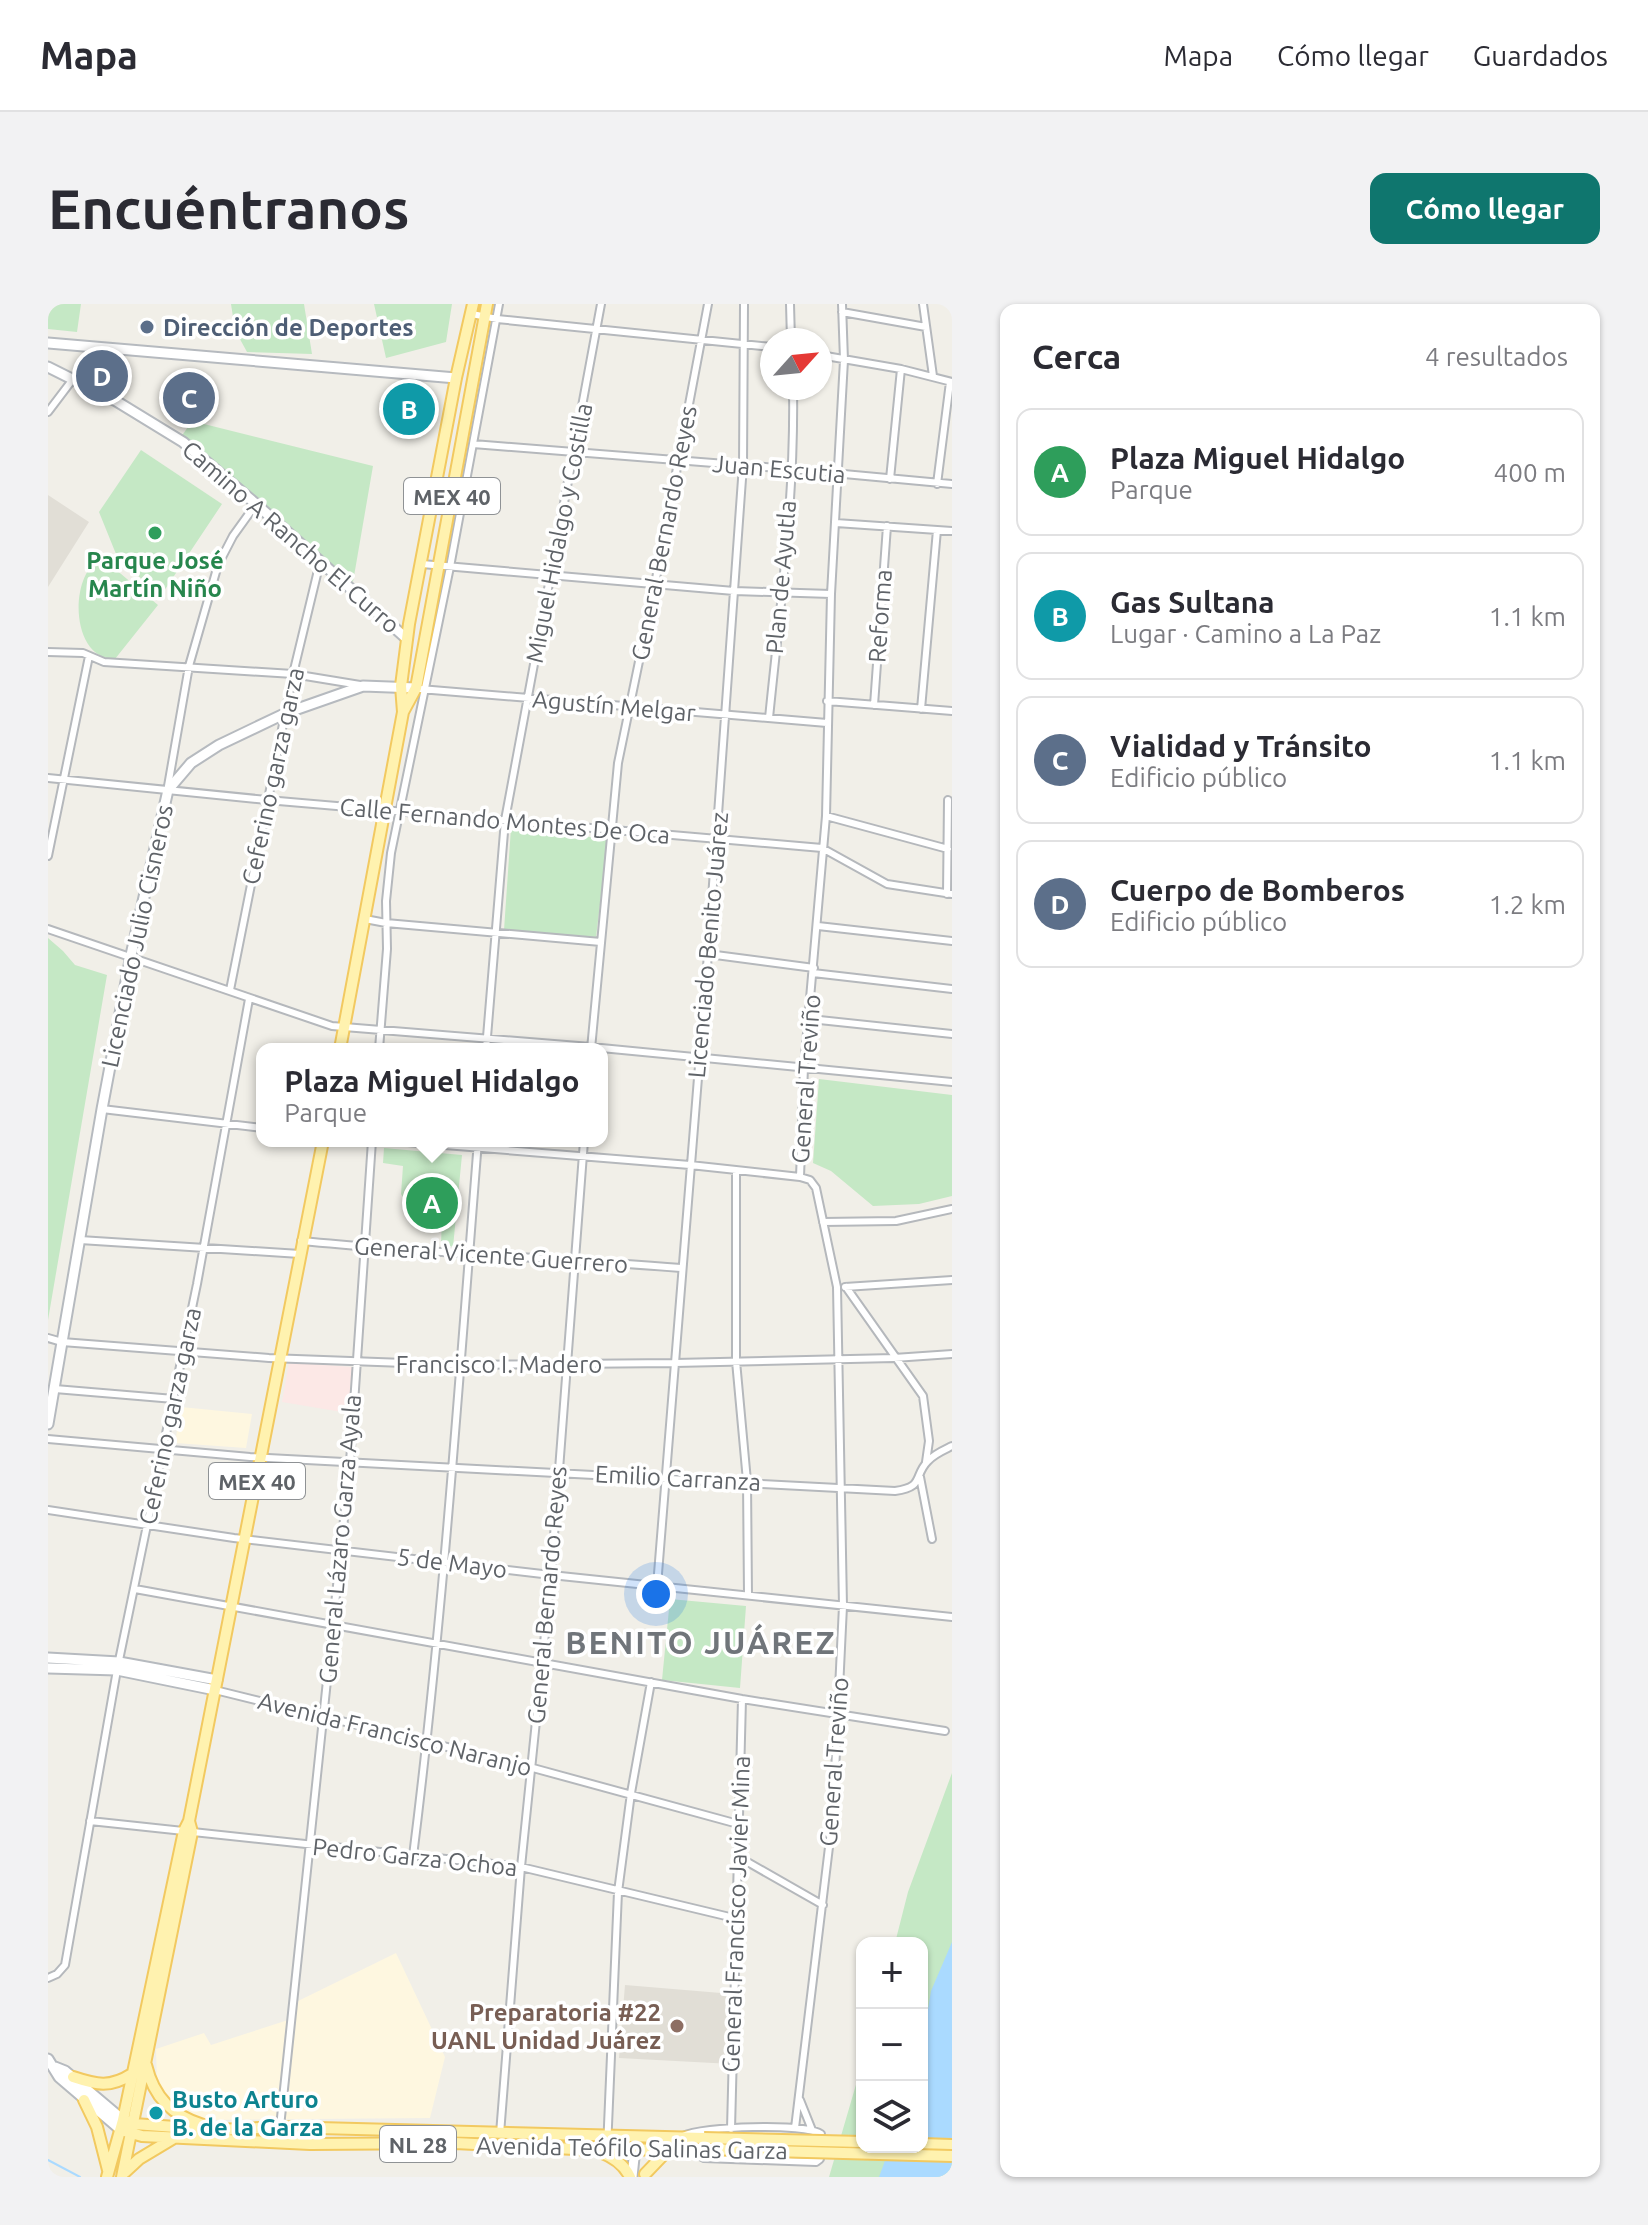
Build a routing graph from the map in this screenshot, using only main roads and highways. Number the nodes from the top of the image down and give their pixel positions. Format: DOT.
graph roads {
  1 [pos="487,304"];
  2 [pos="473,309"];
  3 [pos="474,363"];
  4 [pos="456,378"];
  5 [pos="469,394"];
  6 [pos="429,608"];
  7 [pos="434,642"];
  8 [pos="403,712"];
  9 [pos="341,1043"];
  10 [pos="322,1147"];
  11 [pos="188,1828"];
  12 [pos="145,2061"];
  13 [pos="132,2074"];
  14 [pos="73,2077"];
  15 [pos="84,2100"];
  16 [pos="128,2127"];
  17 [pos="311,2129"];
  18 [pos="217,2130"];
  19 [pos="174,2138"];
  20 [pos="499,2140"];
  21 [pos="856,2142"];
  22 [pos="310,2144"];
  23 [pos="704,2144"];
  24 [pos="928,2144"];
  25 [pos="952,2145"];
  26 [pos="669,2149"];
  27 [pos="595,2150"];
  28 [pos="952,2156"];
  29 [pos="108,2175"];
  30 [pos="123,2175"];
  31 [pos="645,2175"];
  32 [pos="631,2177"];
  1 -- 3 [label="main road, MEX 40"];
  2 -- 4 [label="main road, MEX 40"];
  3 -- 4 [label="main road"];
  3 -- 5 [label="main road, MEX 40"];
  4 -- 5 [label="main road"];
  4 -- 8 [label="main road, MEX 40"];
  5 -- 6 [label="main road, MEX 40"];
  6 -- 7 [label="main road"];
  6 -- 8 [label="main road, MEX 40"];
  8 -- 9 [label="main road, MEX 40"];
  10 -- 11 [label="main road, MEX 40"];
  11 -- 12 [label="main road, MEX 40"];
  11 -- 13 [label="main road, MEX 40"];
  12 -- 16 [label="main road, MEX 40"];
  12 -- 18 [label="main road"];
  13 -- 14 [label="main road"];
  13 -- 16 [label="main road, MEX 40"];
  15 -- 29 [label="main road"];
  16 -- 18 [label="main road, Avenida Teófilo Salinas Garza / NL 28"];
  16 -- 19 [label="main road, Avenida Teófilo Salinas Garza / NL 28"];
  16 -- 29 [label="main road, MEX 40"];
  16 -- 30 [label="main road, MEX 40"];
  17 -- 18 [label="main road, Avenida Teófilo Salinas Garza / NL 28"];
  17 -- 20 [label="main road, Avenida Teófilo Salinas Garza / NL 28"];
  17 -- 22 [label="main road"];
  19 -- 22 [label="main road, Avenida Teófilo Salinas Garza / NL 28"];
  19 -- 30 [label="main road"];
  20 -- 22 [label="main road, Avenida Teófilo Salinas Garza / NL 28"];
  20 -- 23 [label="main road, Avenida Teófilo Salinas Garza / NL 28"];
  20 -- 27 [label="main road, Avenida Teófilo Salinas Garza / NL 28"];
  21 -- 23 [label="main road, Avenida Teófilo Salinas Garza / NL 28, bridge"];
  23 -- 26 [label="main road, Avenida Teófilo Salinas Garza / NL 28"];
  23 -- 28 [label="main road, Avenida Teófilo Salinas Garza / NL 28, bridge"];
  24 -- 25 [label="main road"];
  26 -- 27 [label="main road, Avenida Teófilo Salinas Garza / NL 28"];
  26 -- 31 [label="main road"];
  27 -- 32 [label="main road"];
}
